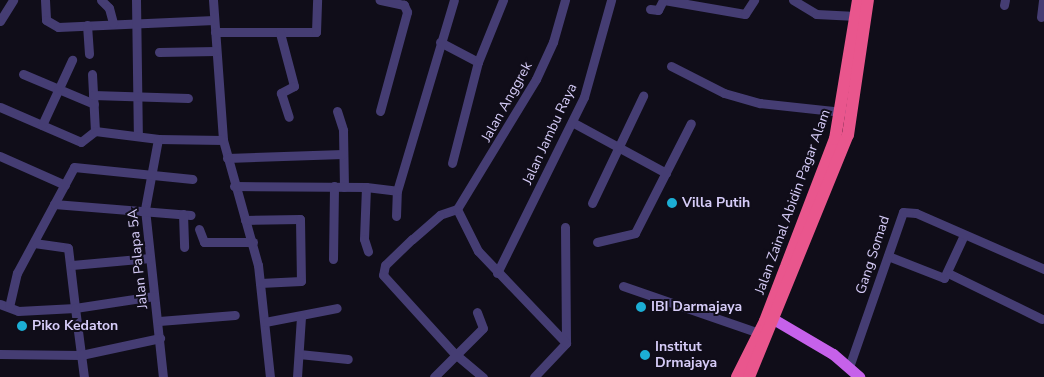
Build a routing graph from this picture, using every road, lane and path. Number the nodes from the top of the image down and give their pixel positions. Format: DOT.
graph roads {
  1 [pos="14,0"];
  2 [pos="45,0"];
  3 [pos="101,0"];
  4 [pos="136,0"];
  5 [pos="213,0"];
  6 [pos="317,0"];
  7 [pos="380,0"];
  8 [pos="454,0"];
  9 [pos="503,0"];
  10 [pos="565,0"];
  11 [pos="611,0"];
  12 [pos="664,0"];
  13 [pos="754,0"];
  14 [pos="793,0"];
  15 [pos="858,0"];
  16 [pos="868,0"];
  17 [pos="1043,0"];
  18 [pos="650,9"];
  19 [pos="856,16"];
  20 [pos="1041,17"];
  21 [pos="214,20"];
  22 [pos="0,21"];
  23 [pos="113,23"];
  24 [pos="138,23"];
  25 [pos="87,25"];
  26 [pos="215,32"];
  27 [pos="280,33"];
  28 [pos="440,42"];
  29 [pos="216,51"];
  30 [pos="159,52"];
  31 [pos="89,54"];
  32 [pos="72,60"];
  33 [pos="478,62"];
  34 [pos="671,66"];
  35 [pos="23,74"];
  36 [pos="92,74"];
  37 [pos="60,90"];
  38 [pos="138,95"];
  39 [pos="643,96"];
  40 [pos="188,98"];
  41 [pos="93,99"];
  42 [pos="0,107"];
  43 [pos="337,111"];
  44 [pos="380,111"];
  45 [pos="843,112"];
  46 [pos="289,118"];
  47 [pos="572,122"];
  48 [pos="691,123"];
  49 [pos="42,125"];
  50 [pos="95,131"];
  51 [pos="138,136"];
  52 [pos="158,139"];
  53 [pos="223,140"];
  54 [pos="617,149"];
  55 [pos="343,154"];
  56 [pos="0,156"];
  57 [pos="227,158"];
  58 [pos="452,163"];
  59 [pos="829,169"];
  60 [pos="666,173"];
  61 [pos="149,177"];
  62 [pos="192,179"];
  63 [pos="65,185"];
  64 [pos="234,186"];
  65 [pos="334,186"];
  66 [pos="344,187"];
  67 [pos="366,187"];
  68 [pos="397,191"];
  69 [pos="592,203"];
  70 [pos="54,204"];
  71 [pos="145,209"];
  72 [pos="456,209"];
  73 [pos="396,216"];
  74 [pos="245,220"];
  75 [pos="566,227"];
  76 [pos="199,229"];
  77 [pos="964,235"];
  78 [pos="253,242"];
  79 [pos="597,242"];
  80 [pos="34,243"];
  81 [pos="184,247"];
  82 [pos="368,251"];
  83 [pos="888,256"];
  84 [pos="150,258"];
  85 [pos="333,259"];
  86 [pos="72,265"];
  87 [pos="1044,269"];
  88 [pos="497,273"];
  89 [pos="950,274"];
  90 [pos="787,277"];
  91 [pos="260,283"];
  92 [pos="623,286"];
  93 [pos="154,296"];
  94 [pos="0,304"];
  95 [pos="9,307"];
  96 [pos="75,308"];
  97 [pos="337,308"];
  98 [pos="477,312"];
  99 [pos="235,316"];
  100 [pos="301,316"];
  101 [pos="1042,319"];
  102 [pos="775,320"];
  103 [pos="159,321"];
  104 [pos="265,322"];
  105 [pos="760,333"];
  106 [pos="160,338"];
  107 [pos="566,344"];
  108 [pos="454,353"];
  109 [pos="0,354"];
  110 [pos="81,354"];
  111 [pos="299,354"];
  112 [pos="348,359"];
  113 [pos="849,367"];
  114 [pos="84,377"];
  115 [pos="164,377"];
  116 [pos="270,377"];
  117 [pos="297,377"];
  118 [pos="434,377"];
  119 [pos="483,377"];
  120 [pos="534,377"];
  121 [pos="737,377"];
  122 [pos="749,377"];
  123 [pos="859,377"];
  1 -- 22 [label="street"];
  2 -- 25 [label="street"];
  3 -- 23 [label="street"];
  4 -- 24 [label="street"];
  5 -- 21 [label="street"];
  6 -- 27 [label="street"];
  7 -- 44 [label="street"];
  8 -- 28 [label="street"];
  9 -- 33 [label="street"];
  10 -- 72 [label="street, Jalan Anggrek"];
  11 -- 47 [label="street, Jalan Jambu Raya"];
  12 -- 13 [label="street"];
  12 -- 18 [label="street"];
  14 -- 19 [label="street"];
  15 -- 19 [label="highway, Jalan Zainal Abidin Pagar Alam"];
  16 -- 59 [label="highway, Jalan Zainal Abidin Pagar Alam"];
  17 -- 20 [label="street"];
  19 -- 45 [label="highway, Jalan Zainal Abidin Pagar Alam"];
  21 -- 24 [label="street"];
  21 -- 26 [label="street"];
  23 -- 24 [label="street"];
  23 -- 25 [label="street"];
  24 -- 38 [label="street"];
  25 -- 31 [label="street"];
  26 -- 27 [label="street"];
  26 -- 29 [label="street"];
  27 -- 46 [label="street"];
  28 -- 33 [label="street"];
  28 -- 68 [label="street"];
  29 -- 30 [label="street"];
  29 -- 53 [label="street"];
  32 -- 37 [label="street"];
  33 -- 58 [label="street"];
  34 -- 45 [label="street"];
  35 -- 37 [label="street"];
  36 -- 41 [label="street"];
  37 -- 41 [label="street"];
  37 -- 49 [label="street"];
  38 -- 40 [label="street"];
  38 -- 41 [label="street"];
  38 -- 51 [label="street"];
  39 -- 54 [label="street"];
  41 -- 50 [label="street"];
  42 -- 49 [label="street"];
  43 -- 55 [label="street"];
  45 -- 59 [label="highway, Jalan Zainal Abidin Pagar Alam"];
  47 -- 54 [label="street"];
  47 -- 88 [label="street, Jalan Jambu Raya"];
  48 -- 60 [label="street"];
  49 -- 50 [label="street"];
  50 -- 51 [label="street"];
  51 -- 52 [label="street"];
  52 -- 53 [label="street"];
  52 -- 61 [label="street, Jalan Palapa 5A"];
  53 -- 57 [label="street"];
  54 -- 60 [label="street"];
  54 -- 69 [label="street"];
  55 -- 57 [label="street"];
  55 -- 66 [label="street"];
  56 -- 63 [label="street"];
  57 -- 64 [label="street"];
  59 -- 90 [label="highway, Jalan Zainal Abidin Pagar Alam"];
  60 -- 79 [label="street"];
  61 -- 62 [label="street"];
  61 -- 63 [label="street"];
  61 -- 71 [label="street, Jalan Palapa 5A"];
  63 -- 70 [label="street"];
  64 -- 65 [label="street"];
  64 -- 74 [label="street"];
  65 -- 66 [label="street"];
  65 -- 85 [label="street"];
  66 -- 67 [label="street"];
  67 -- 68 [label="street"];
  67 -- 82 [label="street"];
  68 -- 73 [label="street"];
  70 -- 71 [label="street"];
  70 -- 80 [label="street"];
  71 -- 81 [label="street"];
  71 -- 84 [label="street, Jalan Palapa 5A"];
  72 -- 88 [label="street"];
  72 -- 108 [label="street"];
  74 -- 78 [label="street"];
  74 -- 91 [label="street"];
  75 -- 107 [label="street"];
  76 -- 78 [label="street"];
  77 -- 83 [label="street, Gang Somad"];
  77 -- 87 [label="street, Gang Somad"];
  77 -- 89 [label="street"];
  78 -- 91 [label="street"];
  80 -- 86 [label="street"];
  80 -- 95 [label="street"];
  83 -- 89 [label="street"];
  83 -- 113 [label="street, Gang Somad"];
  84 -- 86 [label="street"];
  84 -- 93 [label="street, Jalan Palapa 5A"];
  86 -- 96 [label="street"];
  88 -- 107 [label="street"];
  89 -- 101 [label="street"];
  90 -- 102 [label="highway, Jalan Zainal Abidin Pagar Alam"];
  90 -- 105 [label="highway, Jalan Zainal Abidin Pagar Alam"];
  91 -- 104 [label="street"];
  92 -- 105 [label="street"];
  93 -- 96 [label="street"];
  93 -- 103 [label="street, Jalan Palapa 5A"];
  94 -- 95 [label="street"];
  95 -- 96 [label="street"];
  96 -- 110 [label="street"];
  97 -- 100 [label="street"];
  98 -- 108 [label="street"];
  99 -- 103 [label="street"];
  100 -- 104 [label="street"];
  100 -- 111 [label="street"];
  102 -- 113 [label="main road"];
  102 -- 122 [label="highway, Jalan Zainal Abidin Pagar Alam"];
  103 -- 106 [label="street, Jalan Palapa 5A"];
  104 -- 116 [label="street"];
  105 -- 121 [label="highway, Jalan Zainal Abidin Pagar Alam"];
  106 -- 110 [label="street"];
  106 -- 115 [label="street, Jalan Palapa 5A"];
  107 -- 120 [label="street"];
  108 -- 118 [label="street"];
  108 -- 119 [label="street"];
  109 -- 110 [label="street"];
  110 -- 114 [label="street"];
  111 -- 112 [label="street"];
  111 -- 117 [label="street"];
  113 -- 123 [label="main road"];
}
